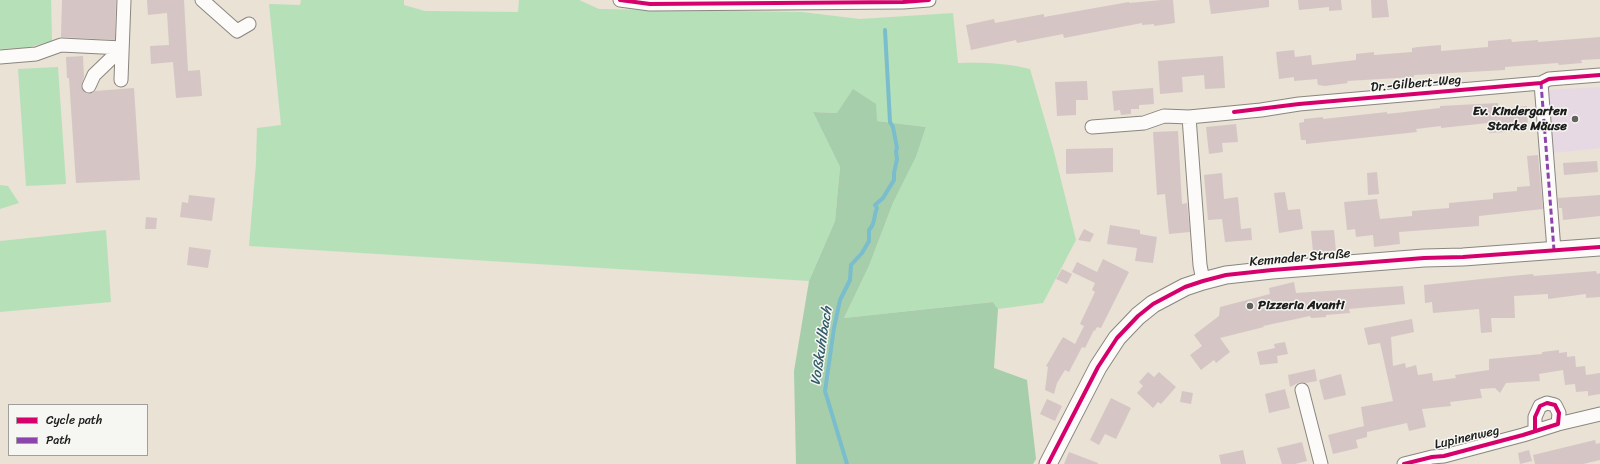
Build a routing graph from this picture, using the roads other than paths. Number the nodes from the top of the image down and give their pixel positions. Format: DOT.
graph roads {
  1 [pos="124,0"];
  2 [pos="202,0"];
  3 [pos="620,0"];
  4 [pos="929,0"];
  5 [pos="249,24"];
  6 [pos="122,48"];
  7 [pos="0,57"];
  8 [pos="1600,75"];
  9 [pos="122,80"];
  10 [pos="1600,83"];
  11 [pos="1546,84"];
  12 [pos="89,86"];
  13 [pos="1189,117"];
  14 [pos="1092,127"];
  15 [pos="1600,247"];
  16 [pos="1554,250"];
  17 [pos="1203,280"];
  18 [pos="1302,390"];
  19 [pos="1600,414"];
  20 [pos="1558,424"];
  21 [pos="1535,431"];
  22 [pos="1445,460"];
  23 [pos="1048,464"];
  24 [pos="1321,464"];
  25 [pos="1404,464"];
  1 -- 6 [label="street"];
  2 -- 5 [label="street"];
  3 -- 4 [label="street"];
  6 -- 7 [label="street"];
  6 -- 9 [label="street"];
  6 -- 12 [label="street"];
  8 -- 11 [label="street, Dr.-Gilbert-Weg"];
  10 -- 11 [label="street"];
  11 -- 13 [label="street, Dr.-Gilbert-Weg"];
  11 -- 16 [label="street"];
  13 -- 14 [label="street, Dr.-Gilbert-Weg"];
  13 -- 17 [label="street"];
  15 -- 16 [label="main road, Kemnader Straße"];
  16 -- 17 [label="main road, Kemnader Straße"];
  17 -- 23 [label="main road, Kemnader Straße"];
  18 -- 24 [label="street"];
  19 -- 20 [label="street, Lupinenweg"];
  20 -- 21 [label="street, Lupinenweg"];
  20 -- 21 [label="street"];
  21 -- 22 [label="street, Lupinenweg"];
  22 -- 25 [label="street, Lupinenweg"];
}
